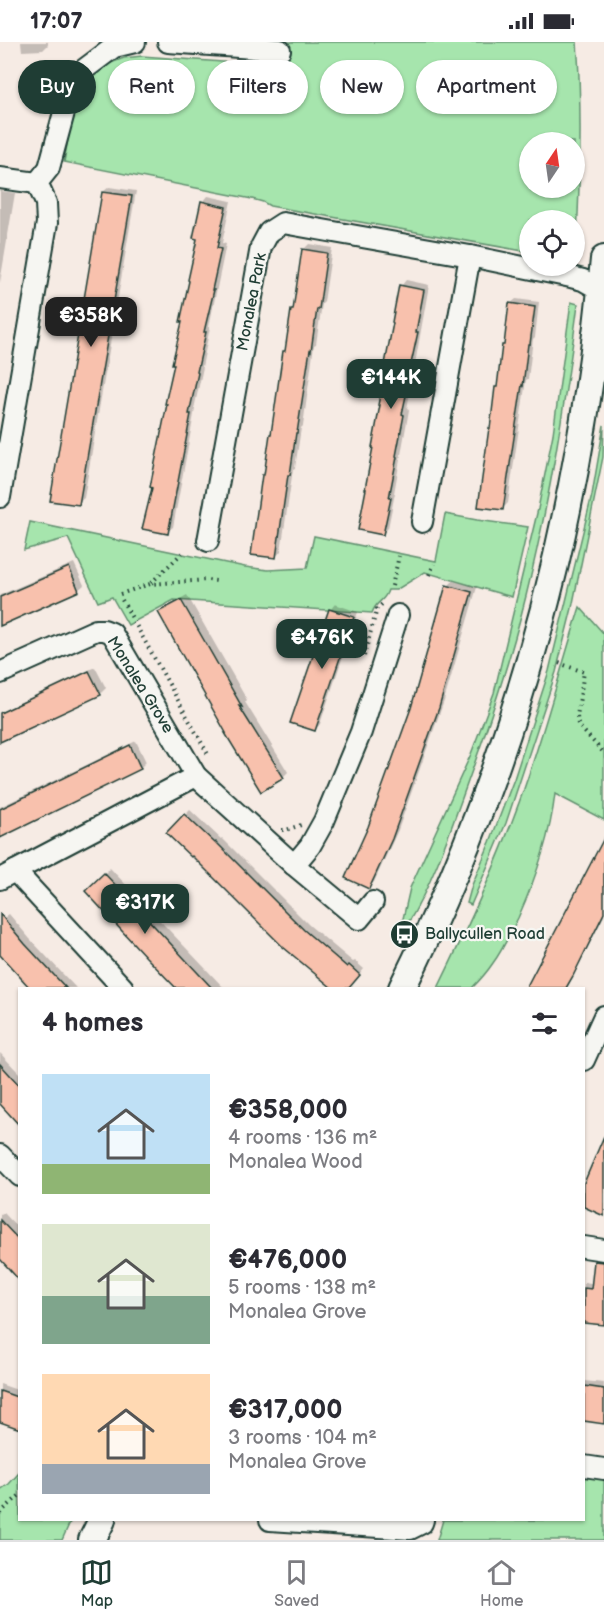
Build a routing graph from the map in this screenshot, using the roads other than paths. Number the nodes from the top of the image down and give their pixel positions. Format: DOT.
graph roads {
  1 [pos="135,42"];
  2 [pos="168,42"];
  3 [pos="114,44"];
  4 [pos="280,50"];
  5 [pos="0,178"];
  6 [pos="37,183"];
  7 [pos="470,256"];
  8 [pos="604,259"];
  9 [pos="603,291"];
  10 [pos="0,497"];
  11 [pos="422,522"];
  12 [pos="208,541"];
  13 [pos="391,608"];
  14 [pos="0,673"];
  15 [pos="196,776"];
  16 [pos="294,865"];
  17 [pos="8,875"];
  18 [pos="373,902"];
  19 [pos="122,987"];
  20 [pos="402,987"];
  21 [pos="604,1016"];
  22 [pos="585,1058"];
  23 [pos="0,1155"];
  24 [pos="18,1174"];
  25 [pos="585,1247"];
  26 [pos="604,1250"];
  27 [pos="585,1466"];
  28 [pos="604,1469"];
  29 [pos="102,1521"];
  30 [pos="286,1521"];
  31 [pos="423,1521"];
  32 [pos="92,1540"];
  1 -- 3 [label="street"];
  2 -- 4 [label="street"];
  3 -- 6 [label="street"];
  5 -- 6 [label="street"];
  6 -- 10 [label="street"];
  7 -- 9 [label="street, Monalea Park"];
  7 -- 11 [label="street"];
  7 -- 12 [label="street, Monalea Park"];
  8 -- 9 [label="street"];
  9 -- 20 [label="street"];
  13 -- 16 [label="street"];
  14 -- 15 [label="street, Monalea Grove"];
  15 -- 16 [label="street, Monalea Grove"];
  15 -- 17 [label="street"];
  16 -- 18 [label="street, Monalea Grove"];
  17 -- 19 [label="street"];
  21 -- 22 [label="street"];
  23 -- 24 [label="street"];
  25 -- 26 [label="street"];
  27 -- 28 [label="street"];
  29 -- 32 [label="street"];
  30 -- 31 [label="street"];
}
